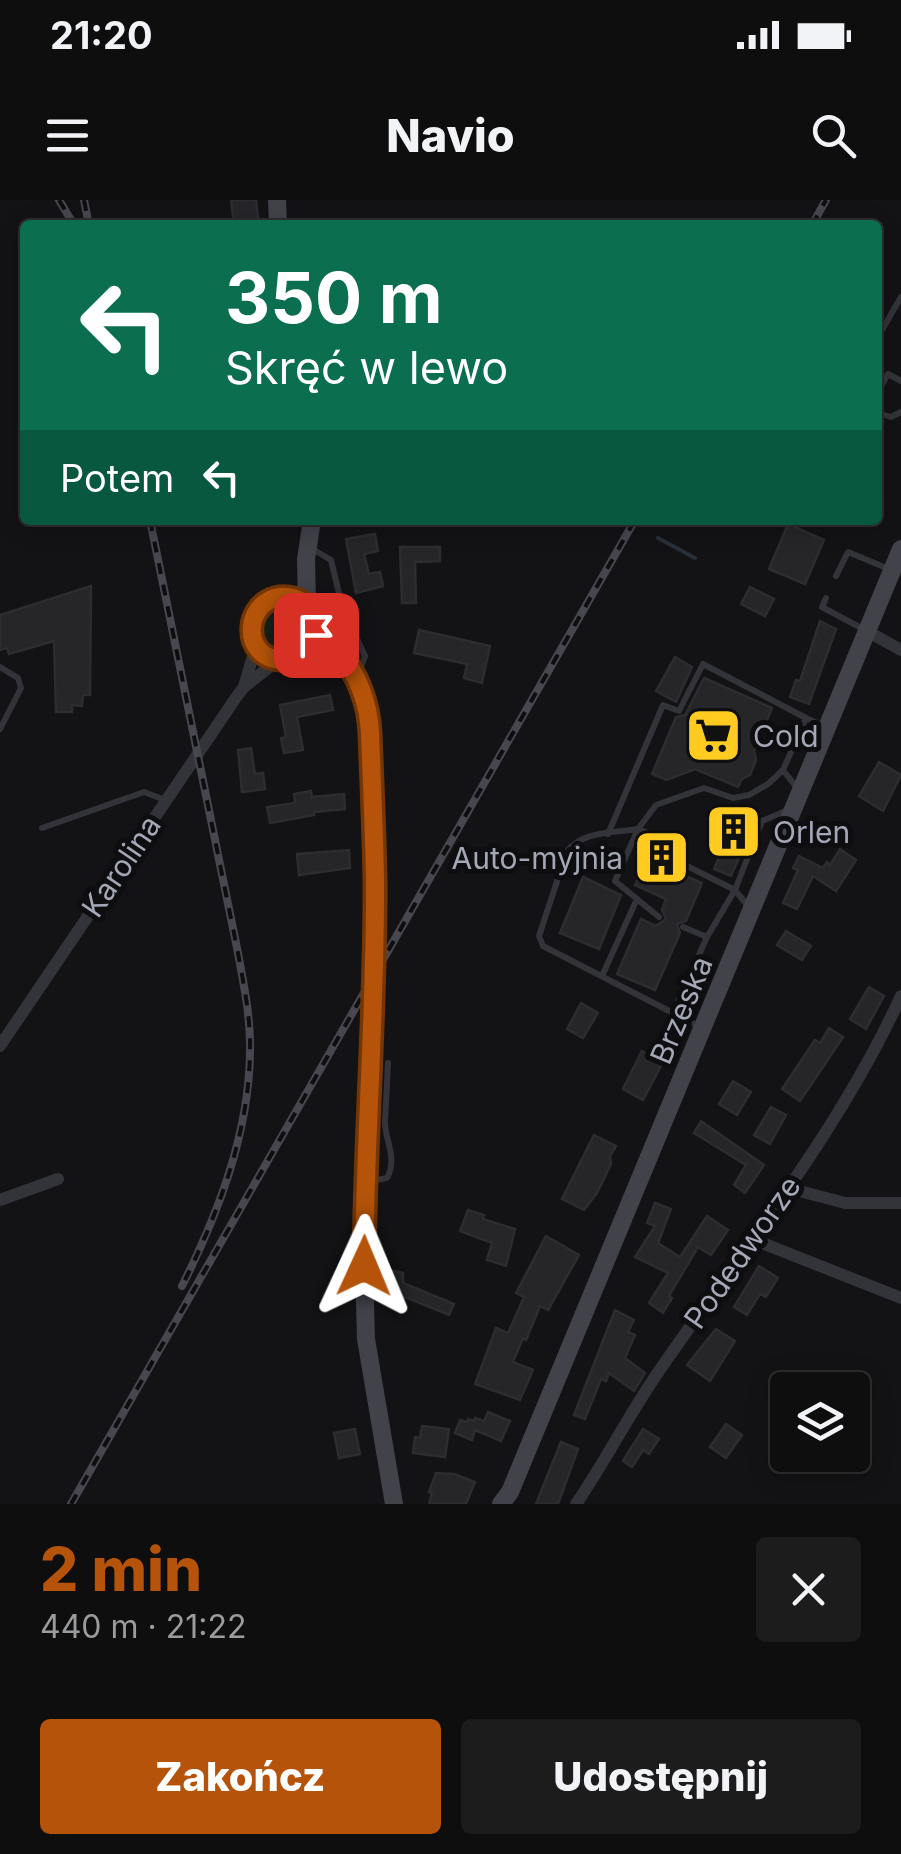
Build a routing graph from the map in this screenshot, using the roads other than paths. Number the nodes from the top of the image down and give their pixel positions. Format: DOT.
graph roads {
  1 [pos="901,297"];
  2 [pos="882,330"];
  3 [pos="901,382"];
  4 [pos="882,385"];
  5 [pos="311,525"];
  6 [pos="901,548"];
  7 [pos="307,553"];
  8 [pos="892,570"];
  9 [pos="836,576"];
  10 [pos="283,596"];
  11 [pos="826,598"];
  12 [pos="307,605"];
  13 [pos="317,629"];
  14 [pos="867,632"];
  15 [pos="256,645"];
  16 [pos="901,650"];
  17 [pos="305,654"];
  18 [pos="277,661"];
  19 [pos="0,667"];
  20 [pos="351,673"];
  21 [pos="244,687"];
  22 [pos="806,718"];
  23 [pos="827,728"];
  24 [pos="0,729"];
  25 [pos="782,770"];
  26 [pos="165,800"];
  27 [pos="797,800"];
  28 [pos="42,828"];
  29 [pos="638,829"];
  30 [pos="608,834"];
  31 [pos="735,890"];
  32 [pos="636,899"];
  33 [pos="751,910"];
  34 [pos="659,917"];
  35 [pos="682,927"];
  36 [pos="707,937"];
  37 [pos="602,976"];
  38 [pos="901,996"];
  39 [pos="673,1012"];
  40 [pos="703,1028"];
  41 [pos="0,1046"];
  42 [pos="388,1064"];
  43 [pos="58,1179"];
  44 [pos="366,1182"];
  45 [pos="788,1188"];
  46 [pos="0,1200"];
  47 [pos="901,1204"];
  48 [pos="752,1239"];
  49 [pos="901,1298"];
  50 [pos="507,1500"];
  51 [pos="579,1503"];
  52 [pos="394,1504"];
  1 -- 2 [label="lane"];
  3 -- 4 [label="lane"];
  5 -- 7 [label="main road"];
  6 -- 8 [label="main road, Brzeska"];
  7 -- 10 [label="main road"];
  7 -- 12 [label="main road"];
  7 -- 20 [label="lane"];
  8 -- 9 [label="lane"];
  8 -- 14 [label="main road, Brzeska"];
  10 -- 12 [label="main road"];
  10 -- 15 [label="main road"];
  11 -- 14 [label="lane"];
  12 -- 13 [label="main road"];
  13 -- 17 [label="main road"];
  13 -- 20 [label="main road"];
  14 -- 16 [label="street"];
  14 -- 23 [label="main road, Brzeska"];
  15 -- 18 [label="main road"];
  15 -- 21 [label="street, Karolina"];
  17 -- 18 [label="main road"];
  17 -- 20 [label="main road"];
  18 -- 21 [label="street, Karolina"];
  19 -- 24 [label="lane"];
  20 -- 44 [label="main road"];
  21 -- 26 [label="street, Karolina"];
  22 -- 23 [label="lane"];
  22 -- 25 [label="lane"];
  22 -- 30 [label="lane"];
  23 -- 27 [label="main road, Brzeska"];
  25 -- 27 [label="lane"];
  25 -- 29 [label="lane"];
  26 -- 28 [label="lane"];
  26 -- 41 [label="street, Karolina"];
  27 -- 31 [label="lane"];
  27 -- 33 [label="main road, Brzeska"];
  29 -- 30 [label="lane"];
  29 -- 31 [label="lane"];
  29 -- 32 [label="lane"];
  30 -- 37 [label="lane"];
  31 -- 33 [label="lane"];
  31 -- 36 [label="lane"];
  32 -- 34 [label="lane"];
  32 -- 37 [label="lane"];
  33 -- 40 [label="main road, Brzeska"];
  35 -- 36 [label="lane"];
  36 -- 39 [label="lane"];
  37 -- 39 [label="lane"];
  38 -- 45 [label="street, Podedworze"];
  39 -- 40 [label="lane"];
  40 -- 50 [label="main road, Brzeska"];
  42 -- 44 [label="lane"];
  43 -- 46 [label="street"];
  44 -- 52 [label="main road"];
  45 -- 47 [label="street"];
  45 -- 48 [label="street, Podedworze"];
  48 -- 49 [label="street"];
  48 -- 51 [label="street, Podedworze"];
}
